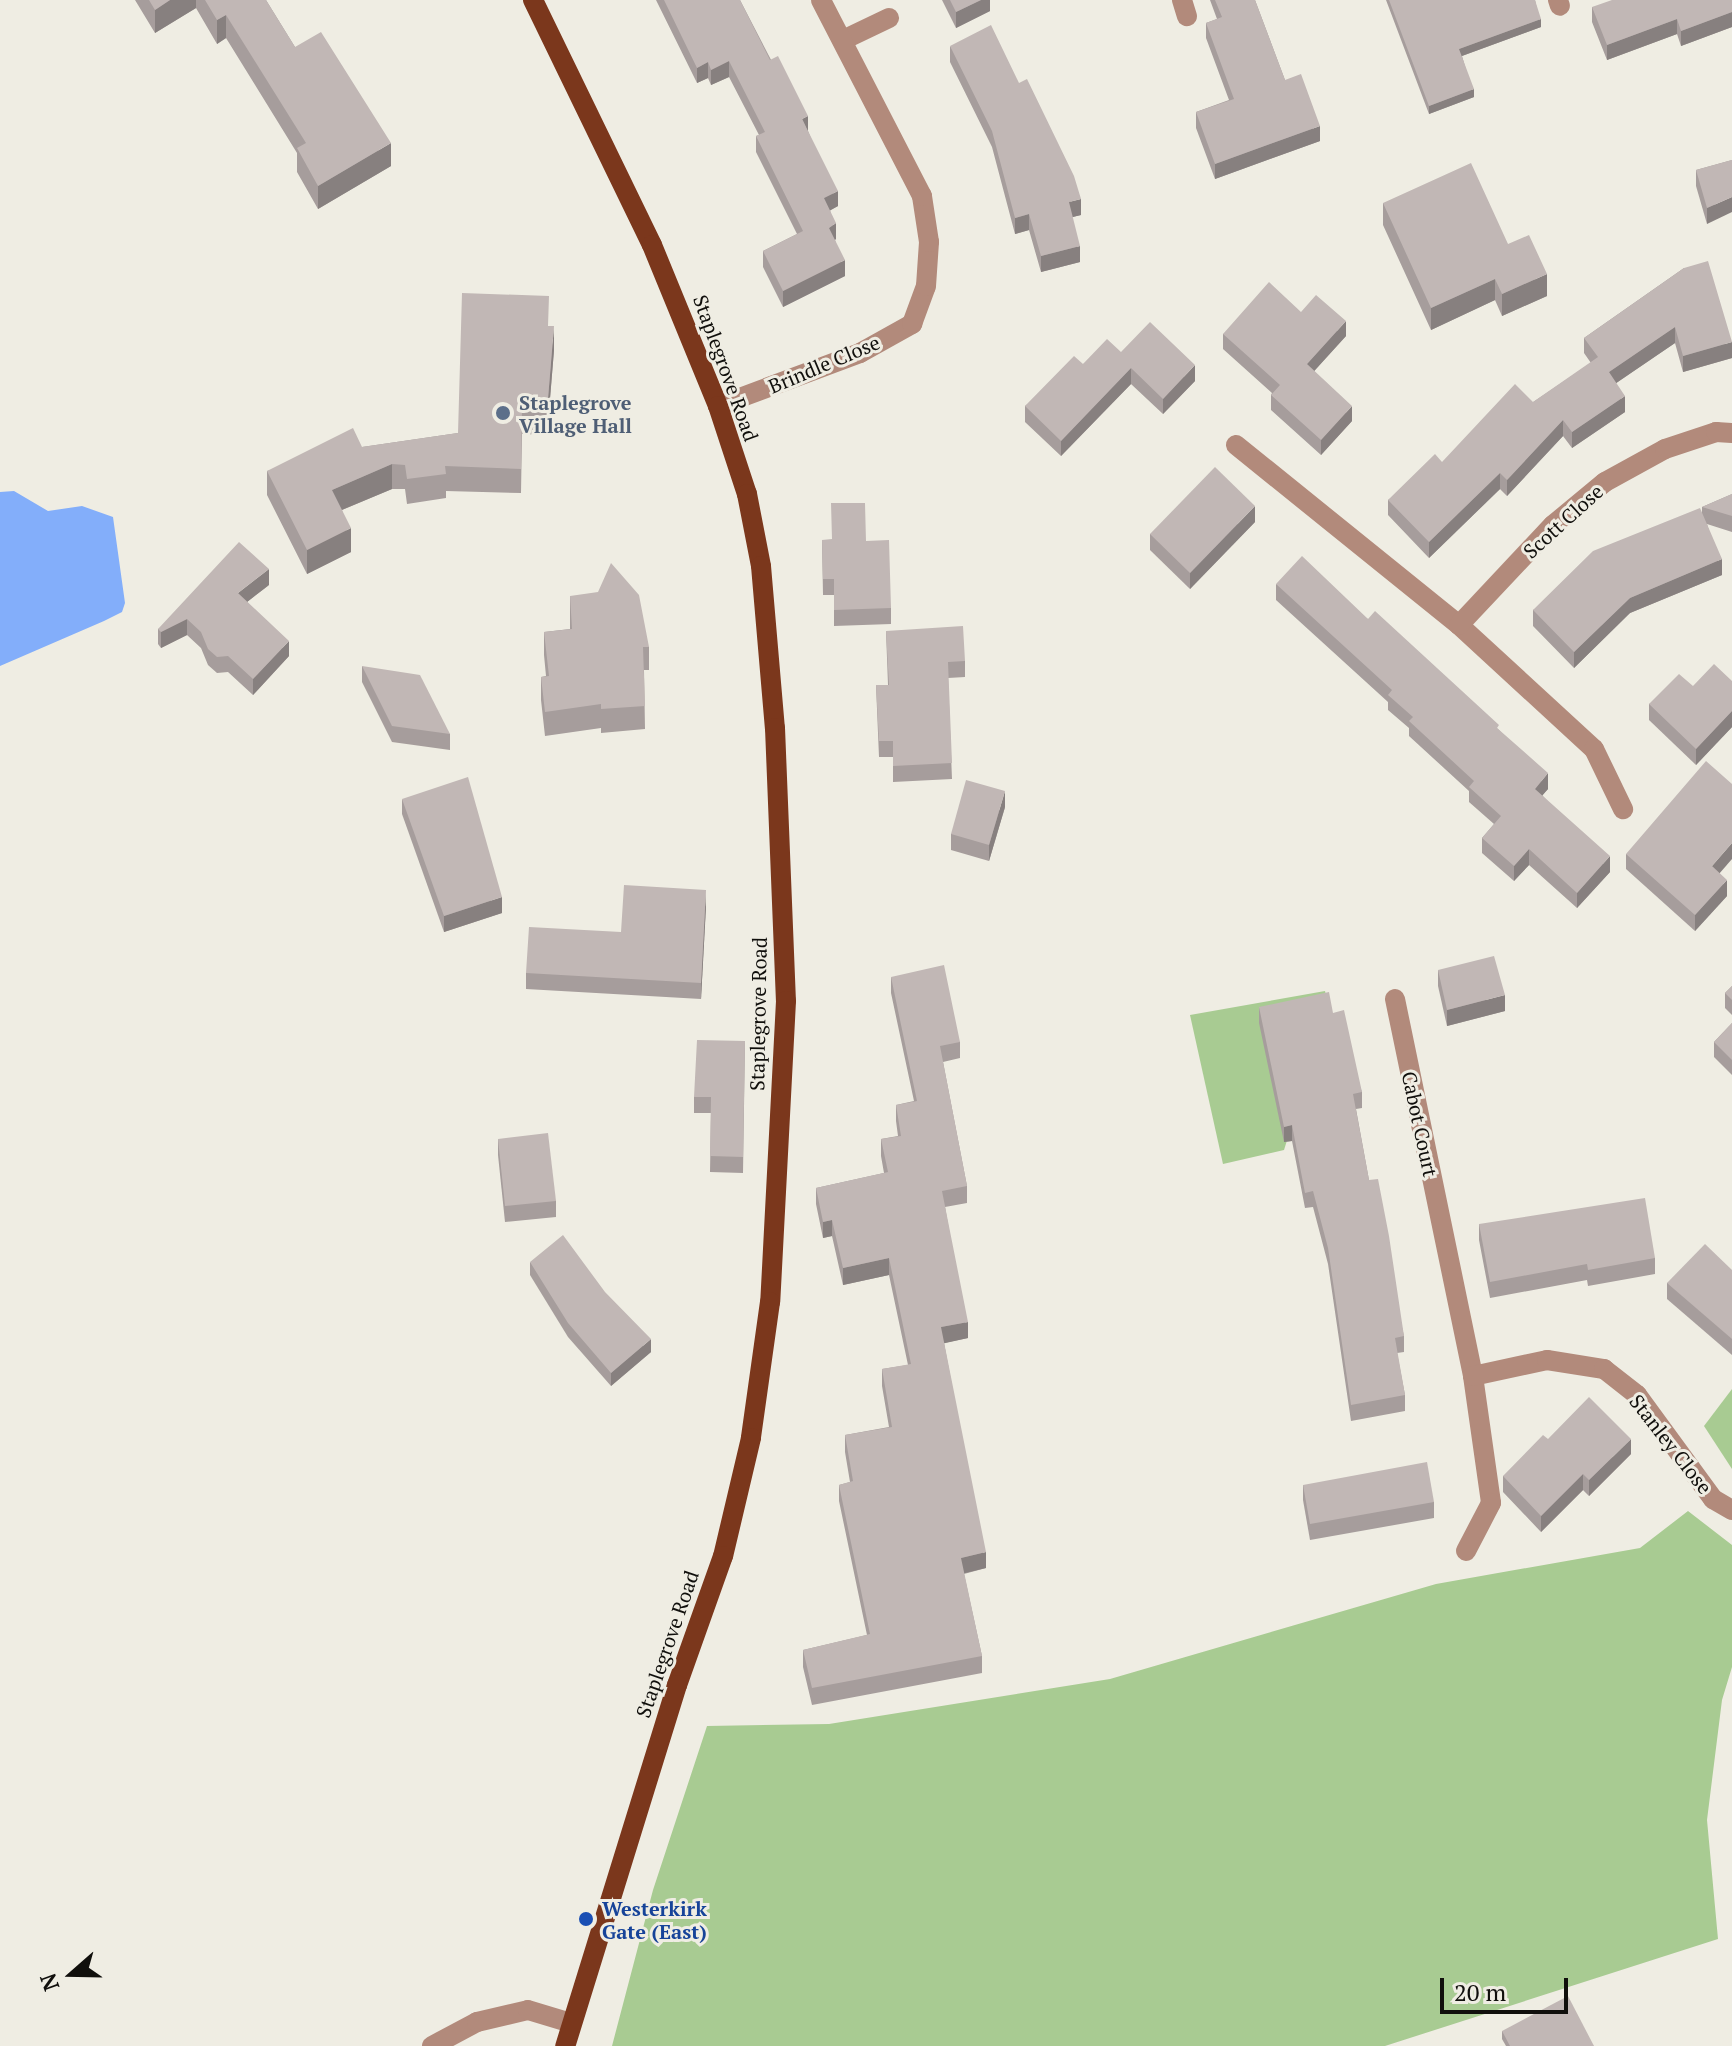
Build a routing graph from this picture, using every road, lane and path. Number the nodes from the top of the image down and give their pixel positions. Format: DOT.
graph roads {
  1 [pos="533,0"];
  2 [pos="821,0"];
  3 [pos="889,18"];
  4 [pos="843,40"];
  5 [pos="718,406"];
  6 [pos="1732,433"];
  7 [pos="1236,445"];
  8 [pos="1459,625"];
  9 [pos="1623,809"];
  10 [pos="1395,999"];
  11 [pos="1473,1376"];
  12 [pos="1732,1510"];
  13 [pos="1466,1551"];
  14 [pos="571,2023"];
  15 [pos="432,2046"];
  16 [pos="565,2046"];
  1 -- 5 [label="main road, Staplegrove Road"];
  2 -- 4 [label="street, Brindle Close"];
  3 -- 4 [label="street"];
  4 -- 5 [label="street, Brindle Close"];
  5 -- 14 [label="main road, Staplegrove Road"];
  6 -- 8 [label="street, Scott Close"];
  7 -- 8 [label="street"];
  8 -- 9 [label="street"];
  10 -- 11 [label="street, Cabot Court"];
  11 -- 12 [label="street, Stanley Close"];
  11 -- 13 [label="street"];
  14 -- 15 [label="street"];
  14 -- 16 [label="main road, Staplegrove Road"];
}
